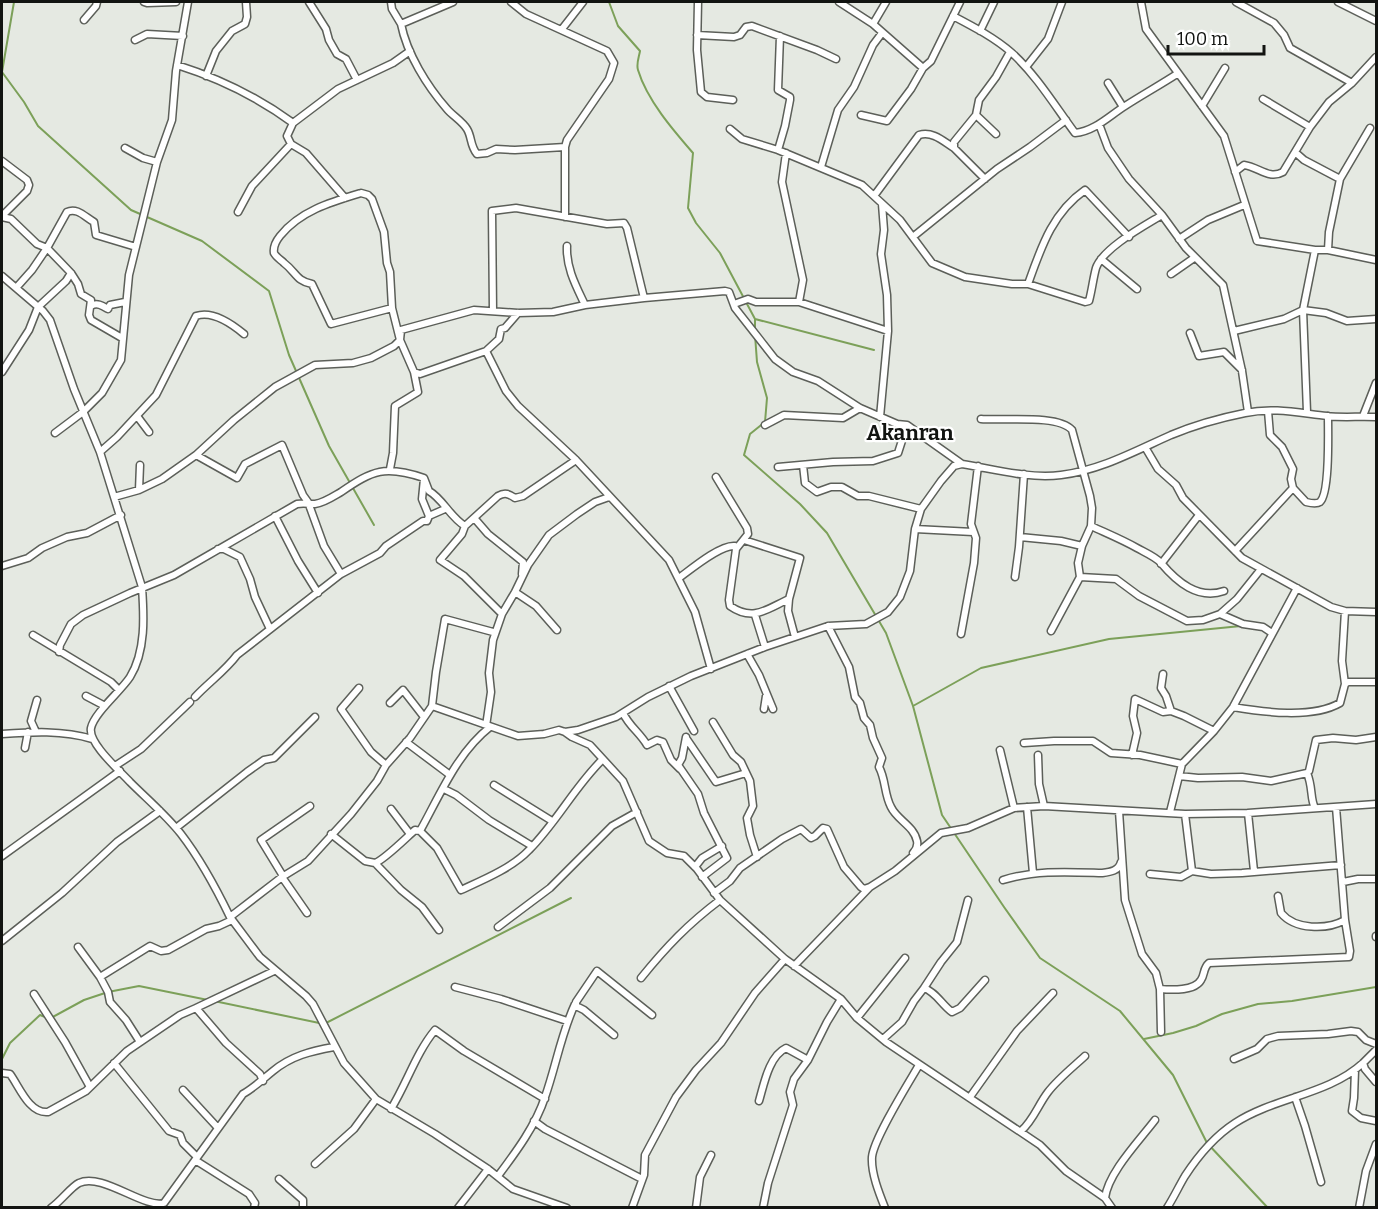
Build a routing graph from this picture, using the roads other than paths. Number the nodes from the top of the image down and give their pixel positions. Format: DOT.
graph roads {
  1 [pos="97,2"];
  2 [pos="144,2"];
  3 [pos="176,2"];
  4 [pos="188,2"];
  5 [pos="246,2"];
  6 [pos="309,2"];
  7 [pos="391,2"];
  8 [pos="453,2"];
  9 [pos="511,2"];
  10 [pos="583,2"];
  11 [pos="698,2"];
  12 [pos="838,2"];
  13 [pos="886,2"];
  14 [pos="960,2"];
  15 [pos="994,2"];
  16 [pos="1062,2"];
  17 [pos="1141,2"];
  18 [pos="1236,2"];
  19 [pos="1338,2"];
  20 [pos="953,16"];
  21 [pos="84,20"];
  22 [pos="1377,21"];
  23 [pos="401,24"];
  24 [pos="873,24"];
  25 [pos="562,29"];
  26 [pos="980,31"];
  27 [pos="882,33"];
  28 [pos="697,35"];
  29 [pos="183,36"];
  30 [pos="780,36"];
  31 [pos="135,40"];
  32 [pos="410,51"];
  33 [pos="1011,52"];
  34 [pos="1377,57"];
  35 [pos="836,59"];
  36 [pos="177,65"];
  37 [pos="1026,67"];
  38 [pos="923,68"];
  39 [pos="1226,68"];
  40 [pos="1177,74"];
  41 [pos="206,76"];
  42 [pos="357,80"];
  43 [pos="1108,83"];
  44 [pos="1352,83"];
  45 [pos="1263,99"];
  46 [pos="733,100"];
  47 [pos="1202,106"];
  48 [pos="1123,107"];
  49 [pos="861,115"];
  50 [pos="976,115"];
  51 [pos="1066,120"];
  52 [pos="293,123"];
  53 [pos="1099,124"];
  54 [pos="1310,127"];
  55 [pos="1370,128"];
  56 [pos="730,129"];
  57 [pos="996,134"];
  58 [pos="291,144"];
  59 [pos="565,147"];
  60 [pos="125,148"];
  61 [pos="954,148"];
  62 [pos="778,150"];
  63 [pos="786,153"];
  64 [pos="1296,153"];
  65 [pos="2,161"];
  66 [pos="158,162"];
  67 [pos="821,168"];
  68 [pos="1235,172"];
  69 [pos="985,178"];
  70 [pos="1340,179"];
  71 [pos="874,196"];
  72 [pos="342,198"];
  73 [pos="882,204"];
  74 [pos="1244,205"];
  75 [pos="238,212"];
  76 [pos="1162,214"];
  77 [pos="2,217"];
  78 [pos="565,218"];
  79 [pos="914,236"];
  80 [pos="1129,237"];
  81 [pos="1179,239"];
  82 [pos="567,246"];
  83 [pos="136,247"];
  84 [pos="47,248"];
  85 [pos="1315,250"];
  86 [pos="1328,250"];
  87 [pos="1194,258"];
  88 [pos="1101,259"];
  89 [pos="1377,260"];
  90 [pos="71,273"];
  91 [pos="1170,274"];
  92 [pos="2,276"];
  93 [pos="1028,284"];
  94 [pos="16,288"];
  95 [pos="1137,289"];
  96 [pos="644,298"];
  97 [pos="125,302"];
  98 [pos="799,302"];
  99 [pos="734,304"];
  100 [pos="585,305"];
  101 [pos="91,306"];
  102 [pos="38,307"];
  103 [pos="392,308"];
  104 [pos="1303,310"];
  105 [pos="493,311"];
  106 [pos="518,313"];
  107 [pos="1377,319"];
  108 [pos="1233,330"];
  109 [pos="888,331"];
  110 [pos="1190,333"];
  111 [pos="244,334"];
  112 [pos="122,338"];
  113 [pos="400,340"];
  114 [pos="1238,350"];
  115 [pos="486,351"];
  116 [pos="1229,356"];
  117 [pos="1242,371"];
  118 [pos="2,372"];
  119 [pos="414,372"];
  120 [pos="1377,383"];
  121 [pos="860,408"];
  122 [pos="1268,411"];
  123 [pos="83,412"];
  124 [pos="1248,412"];
  125 [pos="1307,412"];
  126 [pos="137,416"];
  127 [pos="1328,416"];
  128 [pos="1362,416"];
  129 [pos="880,417"];
  130 [pos="1377,417"];
  131 [pos="981,419"];
  132 [pos="765,425"];
  133 [pos="907,425"];
  134 [pos="149,432"];
  135 [pos="55,433"];
  136 [pos="1145,447"];
  137 [pos="100,452"];
  138 [pos="196,455"];
  139 [pos="576,460"];
  140 [pos="962,464"];
  141 [pos="140,465"];
  142 [pos="803,465"];
  143 [pos="978,466"];
  144 [pos="778,467"];
  145 [pos="390,469"];
  146 [pos="1084,471"];
  147 [pos="1024,474"];
  148 [pos="716,477"];
  149 [pos="424,478"];
  150 [pos="1293,488"];
  151 [pos="139,490"];
  152 [pos="114,497"];
  153 [pos="609,497"];
  154 [pos="308,502"];
  155 [pos="445,508"];
  156 [pos="921,509"];
  157 [pos="121,515"];
  158 [pos="1198,515"];
  159 [pos="275,516"];
  160 [pos="429,516"];
  161 [pos="475,519"];
  162 [pos="465,526"];
  163 [pos="1091,526"];
  164 [pos="915,529"];
  165 [pos="973,532"];
  166 [pos="1020,537"];
  167 [pos="744,540"];
  168 [pos="1082,546"];
  169 [pos="217,549"];
  170 [pos="736,549"];
  171 [pos="1235,551"];
  172 [pos="1161,564"];
  173 [pos="2,566"];
  174 [pos="1261,570"];
  175 [pos="341,574"];
  176 [pos="1015,577"];
  177 [pos="1080,577"];
  178 [pos="522,578"];
  179 [pos="679,578"];
  180 [pos="142,587"];
  181 [pos="1297,588"];
  182 [pos="1224,591"];
  183 [pos="318,592"];
  184 [pos="515,592"];
  185 [pos="789,599"];
  186 [pos="1345,611"];
  187 [pos="1377,612"];
  188 [pos="502,614"];
  189 [pos="1220,614"];
  190 [pos="755,615"];
  191 [pos="828,626"];
  192 [pos="270,629"];
  193 [pos="557,630"];
  194 [pos="493,632"];
  195 [pos="1051,632"];
  196 [pos="1272,633"];
  197 [pos="961,634"];
  198 [pos="33,635"];
  199 [pos="795,637"];
  200 [pos="765,647"];
  201 [pos="59,652"];
  202 [pos="747,654"];
  203 [pos="711,669"];
  204 [pos="1164,674"];
  205 [pos="1377,682"];
  206 [pos="1344,684"];
  207 [pos="669,686"];
  208 [pos="359,688"];
  209 [pos="119,690"];
  210 [pos="766,695"];
  211 [pos="86,696"];
  212 [pos="37,700"];
  213 [pos="390,703"];
  214 [pos="105,706"];
  215 [pos="432,706"];
  216 [pos="1233,706"];
  217 [pos="764,709"];
  218 [pos="773,709"];
  219 [pos="1171,711"];
  220 [pos="623,713"];
  221 [pos="315,717"];
  222 [pos="424,717"];
  223 [pos="713,722"];
  224 [pos="91,726"];
  225 [pos="488,727"];
  226 [pos="694,731"];
  227 [pos="1214,731"];
  228 [pos="32,732"];
  229 [pos="565,732"];
  230 [pos="2,734"];
  231 [pos="78,734"];
  232 [pos="1377,737"];
  233 [pos="92,739"];
  234 [pos="406,742"];
  235 [pos="1024,743"];
  236 [pos="25,748"];
  237 [pos="1000,750"];
  238 [pos="1038,755"];
  239 [pos="1132,755"];
  240 [pos="603,759"];
  241 [pos="1182,764"];
  242 [pos="386,765"];
  243 [pos="118,769"];
  244 [pos="682,772"];
  245 [pos="746,773"];
  246 [pos="1306,774"];
  247 [pos="450,775"];
  248 [pos="1179,776"];
  249 [pos="494,785"];
  250 [pos="444,789"];
  251 [pos="1377,804"];
  252 [pos="310,806"];
  253 [pos="1044,806"];
  254 [pos="1027,807"];
  255 [pos="1336,807"];
  256 [pos="1014,808"];
  257 [pos="1315,808"];
  258 [pos="391,809"];
  259 [pos="160,811"];
  260 [pos="1119,811"];
  261 [pos="637,812"];
  262 [pos="1170,812"];
  263 [pos="1248,813"];
  264 [pos="1185,814"];
  265 [pos="552,821"];
  266 [pos="176,828"];
  267 [pos="420,831"];
  268 [pos="331,834"];
  269 [pos="410,834"];
  270 [pos="532,846"];
  271 [pos="722,846"];
  272 [pos="2,856"];
  273 [pos="758,857"];
  274 [pos="908,858"];
  275 [pos="1122,858"];
  276 [pos="375,863"];
  277 [pos="1341,865"];
  278 [pos="695,867"];
  279 [pos="1192,871"];
  280 [pos="1254,872"];
  281 [pos="1034,873"];
  282 [pos="1150,874"];
  283 [pos="283,877"];
  284 [pos="702,877"];
  285 [pos="1377,879"];
  286 [pos="1003,880"];
  287 [pos="1343,882"];
  288 [pos="870,887"];
  289 [pos="714,893"];
  290 [pos="1278,896"];
  291 [pos="720,900"];
  292 [pos="968,900"];
  293 [pos="307,913"];
  294 [pos="231,918"];
  295 [pos="1345,920"];
  296 [pos="498,927"];
  297 [pos="439,930"];
  298 [pos="2,941"];
  299 [pos="78,947"];
  300 [pos="905,958"];
  301 [pos="785,959"];
  302 [pos="794,966"];
  303 [pos="274,971"];
  304 [pos="100,977"];
  305 [pos="641,978"];
  306 [pos="985,981"];
  307 [pos="455,987"];
  308 [pos="924,988"];
  309 [pos="1160,989"];
  310 [pos="1053,993"];
  311 [pos="34,994"];
  312 [pos="841,999"];
  313 [pos="575,1004"];
  314 [pos="196,1008"];
  315 [pos="652,1015"];
  316 [pos="858,1018"];
  317 [pos="567,1021"];
  318 [pos="1161,1032"];
  319 [pos="614,1035"];
  320 [pos="883,1039"];
  321 [pos="140,1042"];
  322 [pos="1377,1044"];
  323 [pos="334,1047"];
  324 [pos="1377,1050"];
  325 [pos="1085,1056"];
  326 [pos="1234,1059"];
  327 [pos="808,1060"];
  328 [pos="114,1063"];
  329 [pos="919,1065"];
  330 [pos="1364,1066"];
  331 [pos="1355,1070"];
  332 [pos="2,1073"];
  333 [pos="263,1081"];
  334 [pos="1377,1082"];
  335 [pos="90,1087"];
  336 [pos="183,1090"];
  337 [pos="970,1097"];
  338 [pos="1295,1097"];
  339 [pos="544,1099"];
  340 [pos="376,1100"];
  341 [pos="759,1101"];
  342 [pos="391,1109"];
  343 [pos="1155,1120"];
  344 [pos="534,1121"];
  345 [pos="1377,1121"];
  346 [pos="218,1128"];
  347 [pos="1021,1131"];
  348 [pos="1377,1144"];
  349 [pos="711,1155"];
  350 [pos="196,1158"];
  351 [pos="315,1164"];
  352 [pos="488,1169"];
  353 [pos="498,1176"];
  354 [pos="279,1179"];
  355 [pos="642,1179"];
  356 [pos="1321,1182"];
  357 [pos="1104,1198"];
  358 [pos="556,1206"];
  359 [pos="52,1207"];
  360 [pos="254,1208"];
  361 [pos="303,1208"];
  362 [pos="458,1208"];
  363 [pos="567,1208"];
  364 [pos="632,1208"];
  365 [pos="696,1208"];
  366 [pos="763,1208"];
  367 [pos="885,1208"];
  368 [pos="1112,1208"];
  369 [pos="1167,1208"];
  370 [pos="1359,1208"];
  1 -- 21 [label="street"];
  2 -- 3 [label="street"];
  4 -- 29 [label="street"];
  5 -- 41 [label="street"];
  6 -- 42 [label="street"];
  7 -- 23 [label="street"];
  8 -- 23 [label="street"];
  9 -- 25 [label="street"];
  10 -- 25 [label="street"];
  11 -- 28 [label="street"];
  12 -- 24 [label="street"];
  13 -- 24 [label="street"];
  14 -- 20 [label="street"];
  15 -- 26 [label="street"];
  16 -- 37 [label="street"];
  17 -- 40 [label="street"];
  18 -- 44 [label="street"];
  19 -- 22 [label="street"];
  20 -- 26 [label="street"];
  20 -- 38 [label="street"];
  23 -- 32 [label="street"];
  24 -- 27 [label="street"];
  25 -- 59 [label="street"];
  26 -- 33 [label="street"];
  27 -- 38 [label="street"];
  27 -- 67 [label="street"];
  28 -- 30 [label="street"];
  28 -- 46 [label="street"];
  29 -- 31 [label="street"];
  29 -- 36 [label="street"];
  30 -- 35 [label="street"];
  30 -- 62 [label="street"];
  32 -- 42 [label="street"];
  32 -- 59 [label="street"];
  33 -- 37 [label="street"];
  33 -- 50 [label="street"];
  34 -- 44 [label="street"];
  36 -- 41 [label="street"];
  36 -- 66 [label="street"];
  37 -- 51 [label="street"];
  38 -- 49 [label="street"];
  39 -- 47 [label="street"];
  40 -- 47 [label="street"];
  40 -- 48 [label="street"];
  41 -- 52 [label="street"];
  42 -- 52 [label="street"];
  43 -- 48 [label="street"];
  44 -- 54 [label="street"];
  45 -- 54 [label="street"];
  47 -- 68 [label="street"];
  48 -- 53 [label="street"];
  50 -- 57 [label="street"];
  50 -- 61 [label="street"];
  51 -- 53 [label="street"];
  51 -- 69 [label="street"];
  52 -- 58 [label="street"];
  53 -- 76 [label="street"];
  54 -- 64 [label="street"];
  55 -- 70 [label="street"];
  56 -- 62 [label="street"];
  58 -- 72 [label="street"];
  58 -- 75 [label="street"];
  59 -- 78 [label="street"];
  60 -- 66 [label="street"];
  61 -- 69 [label="street"];
  61 -- 71 [label="street"];
  62 -- 63 [label="street"];
  63 -- 67 [label="street"];
  63 -- 98 [label="street"];
  64 -- 68 [label="street"];
  64 -- 70 [label="street"];
  65 -- 77 [label="street"];
  66 -- 83 [label="street"];
  67 -- 71 [label="street"];
  68 -- 74 [label="street"];
  69 -- 79 [label="street"];
  70 -- 86 [label="street"];
  71 -- 73 [label="street"];
  72 -- 103 [label="street"];
  72 -- 103 [label="street"];
  73 -- 79 [label="street"];
  73 -- 109 [label="street"];
  74 -- 81 [label="street"];
  74 -- 85 [label="street"];
  76 -- 80 [label="street"];
  76 -- 81 [label="street"];
  77 -- 84 [label="street"];
  78 -- 96 [label="street"];
  78 -- 105 [label="street"];
  79 -- 93 [label="street"];
  80 -- 88 [label="street"];
  80 -- 93 [label="street"];
  81 -- 87 [label="street"];
  82 -- 100 [label="street"];
  83 -- 84 [label="street"];
  83 -- 97 [label="street"];
  84 -- 90 [label="street"];
  84 -- 94 [label="street"];
  85 -- 86 [label="street"];
  85 -- 104 [label="street"];
  86 -- 89 [label="street"];
  87 -- 91 [label="street"];
  87 -- 108 [label="street"];
  88 -- 93 [label="street"];
  88 -- 95 [label="street"];
  90 -- 101 [label="street"];
  90 -- 102 [label="street"];
  92 -- 94 [label="street"];
  94 -- 102 [label="street"];
  96 -- 99 [label="street"];
  96 -- 100 [label="street"];
  97 -- 101 [label="street"];
  97 -- 112 [label="street"];
  98 -- 99 [label="street"];
  98 -- 109 [label="street"];
  99 -- 121 [label="street"];
  100 -- 106 [label="street"];
  101 -- 112 [label="street"];
  102 -- 118 [label="street"];
  102 -- 123 [label="street"];
  103 -- 113 [label="street"];
  104 -- 107 [label="street"];
  104 -- 108 [label="street"];
  104 -- 125 [label="street"];
  105 -- 106 [label="street"];
  105 -- 113 [label="street"];
  106 -- 115 [label="street"];
  108 -- 114 [label="street"];
  109 -- 129 [label="street"];
  110 -- 116 [label="street"];
  111 -- 126 [label="street"];
  112 -- 123 [label="street"];
  113 -- 119 [label="street"];
  113 -- 138 [label="street"];
  114 -- 116 [label="street"];
  114 -- 117 [label="street"];
  115 -- 119 [label="street"];
  115 -- 139 [label="street"];
  116 -- 117 [label="street"];
  117 -- 124 [label="street"];
  119 -- 145 [label="street"];
  120 -- 128 [label="street"];
  121 -- 129 [label="street"];
  121 -- 132 [label="street"];
  122 -- 124 [label="street"];
  122 -- 125 [label="street"];
  122 -- 150 [label="street"];
  123 -- 135 [label="street"];
  123 -- 137 [label="street"];
  124 -- 136 [label="street"];
  125 -- 127 [label="street"];
  126 -- 134 [label="street"];
  126 -- 137 [label="street"];
  127 -- 128 [label="street"];
  127 -- 150 [label="street"];
  128 -- 130 [label="street"];
  129 -- 133 [label="street"];
  131 -- 146 [label="street"];
  133 -- 140 [label="street"];
  133 -- 142 [label="street"];
  136 -- 146 [label="street"];
  136 -- 158 [label="street"];
  137 -- 152 [label="street"];
  138 -- 151 [label="street"];
  138 -- 154 [label="street"];
  139 -- 153 [label="street"];
  139 -- 161 [label="street"];
  140 -- 143 [label="street"];
  140 -- 156 [label="street"];
  141 -- 151 [label="street"];
  142 -- 144 [label="street"];
  142 -- 156 [label="street"];
  143 -- 147 [label="street"];
  143 -- 165 [label="street"];
  145 -- 149 [label="street"];
  145 -- 154 [label="street"];
  146 -- 147 [label="street"];
  146 -- 163 [label="street"];
  147 -- 166 [label="street"];
  148 -- 167 [label="street"];
  149 -- 155 [label="street"];
  149 -- 160 [label="street"];
  150 -- 171 [label="street"];
  151 -- 152 [label="street"];
  152 -- 157 [label="street"];
  153 -- 178 [label="street"];
  153 -- 179 [label="street"];
  154 -- 159 [label="street"];
  154 -- 175 [label="street"];
  155 -- 160 [label="street"];
  155 -- 162 [label="street"];
  156 -- 164 [label="street"];
  157 -- 173 [label="street"];
  157 -- 180 [label="street"];
  158 -- 171 [label="street"];
  158 -- 172 [label="street"];
  159 -- 169 [label="street"];
  159 -- 183 [label="street"];
  160 -- 175 [label="street"];
  161 -- 162 [label="street"];
  161 -- 178 [label="street"];
  162 -- 188 [label="street"];
  163 -- 168 [label="street"];
  163 -- 172 [label="street"];
  164 -- 165 [label="street"];
  164 -- 191 [label="street"];
  165 -- 197 [label="street"];
  166 -- 168 [label="street"];
  166 -- 176 [label="street"];
  167 -- 170 [label="street"];
  167 -- 185 [label="street"];
  168 -- 177 [label="street"];
  169 -- 180 [label="street"];
  169 -- 192 [label="street"];
  170 -- 179 [label="street"];
  170 -- 190 [label="street"];
  171 -- 174 [label="street"];
  172 -- 182 [label="street"];
  174 -- 181 [label="street"];
  174 -- 189 [label="street"];
  175 -- 183 [label="street"];
  177 -- 189 [label="street"];
  177 -- 195 [label="street"];
  178 -- 184 [label="street"];
  179 -- 203 [label="street"];
  180 -- 201 [label="street"];
  180 -- 209 [label="street"];
  181 -- 186 [label="street"];
  181 -- 196 [label="street"];
  183 -- 192 [label="street"];
  184 -- 188 [label="street"];
  184 -- 193 [label="street"];
  185 -- 190 [label="street"];
  185 -- 199 [label="street"];
  186 -- 187 [label="street"];
  186 -- 206 [label="street"];
  188 -- 225 [label="street"];
  189 -- 196 [label="street"];
  190 -- 200 [label="street"];
  191 -- 199 [label="street"];
  191 -- 274 [label="street"];
  192 -- 243 [label="street"];
  194 -- 215 [label="street"];
  196 -- 216 [label="street"];
  198 -- 201 [label="street"];
  199 -- 200 [label="street"];
  200 -- 202 [label="street"];
  201 -- 209 [label="street"];
  202 -- 203 [label="street"];
  202 -- 210 [label="street"];
  203 -- 207 [label="street"];
  204 -- 219 [label="street"];
  205 -- 206 [label="street"];
  206 -- 216 [label="street"];
  207 -- 220 [label="street"];
  207 -- 226 [label="street"];
  208 -- 242 [label="street"];
  209 -- 214 [label="street"];
  210 -- 217 [label="street"];
  210 -- 218 [label="street"];
  211 -- 214 [label="street"];
  212 -- 228 [label="street"];
  213 -- 222 [label="street"];
  214 -- 224 [label="street"];
  215 -- 222 [label="street"];
  215 -- 225 [label="street"];
  216 -- 227 [label="street"];
  219 -- 227 [label="street"];
  219 -- 239 [label="street"];
  220 -- 229 [label="street"];
  220 -- 244 [label="street"];
  221 -- 266 [label="street"];
  222 -- 234 [label="street"];
  223 -- 245 [label="street"];
  224 -- 231 [label="street"];
  224 -- 233 [label="street"];
  225 -- 229 [label="street"];
  225 -- 247 [label="street"];
  227 -- 241 [label="street"];
  228 -- 230 [label="street"];
  228 -- 231 [label="street"];
  228 -- 236 [label="street"];
  229 -- 240 [label="street"];
  231 -- 233 [label="street"];
  232 -- 246 [label="street"];
  233 -- 243 [label="street"];
  234 -- 242 [label="street"];
  234 -- 247 [label="street"];
  235 -- 239 [label="street"];
  237 -- 256 [label="street"];
  238 -- 253 [label="street"];
  239 -- 241 [label="street"];
  240 -- 261 [label="street"];
  240 -- 265 [label="street"];
  241 -- 248 [label="street"];
  242 -- 268 [label="street"];
  243 -- 259 [label="street"];
  243 -- 272 [label="street"];
  244 -- 245 [label="street"];
  244 -- 271 [label="street"];
  245 -- 273 [label="street"];
  246 -- 248 [label="street"];
  246 -- 257 [label="street"];
  247 -- 250 [label="street"];
  248 -- 262 [label="street"];
  249 -- 265 [label="street"];
  250 -- 267 [label="street"];
  250 -- 270 [label="street"];
  251 -- 255 [label="street"];
  252 -- 283 [label="street"];
  253 -- 254 [label="street"];
  253 -- 260 [label="street"];
  254 -- 256 [label="street"];
  254 -- 281 [label="street"];
  255 -- 257 [label="street"];
  255 -- 277 [label="street"];
  256 -- 274 [label="street"];
  257 -- 263 [label="street"];
  258 -- 269 [label="street"];
  259 -- 266 [label="street"];
  259 -- 298 [label="street"];
  260 -- 262 [label="street"];
  260 -- 275 [label="street"];
  261 -- 278 [label="street"];
  261 -- 296 [label="street"];
  262 -- 264 [label="street"];
  263 -- 264 [label="street"];
  263 -- 280 [label="street"];
  264 -- 279 [label="street"];
  265 -- 270 [label="street"];
  266 -- 294 [label="street"];
  267 -- 269 [label="street"];
  267 -- 270 [label="street"];
  268 -- 276 [label="street"];
  268 -- 283 [label="street"];
  269 -- 276 [label="street"];
  271 -- 278 [label="street"];
  271 -- 284 [label="street"];
  273 -- 288 [label="street"];
  273 -- 289 [label="street"];
  274 -- 288 [label="street"];
  275 -- 281 [label="street"];
  275 -- 309 [label="street"];
  276 -- 297 [label="street"];
  277 -- 280 [label="street"];
  277 -- 287 [label="street"];
  278 -- 284 [label="street"];
  279 -- 280 [label="street"];
  279 -- 282 [label="street"];
  281 -- 286 [label="street"];
  283 -- 293 [label="street"];
  283 -- 294 [label="street"];
  284 -- 289 [label="street"];
  285 -- 287 [label="street"];
  287 -- 295 [label="street"];
  288 -- 302 [label="street"];
  289 -- 291 [label="street"];
  290 -- 295 [label="street"];
  291 -- 301 [label="street"];
  291 -- 305 [label="street"];
  292 -- 308 [label="street"];
  294 -- 303 [label="street"];
  294 -- 304 [label="street"];
  295 -- 309 [label="street"];
  299 -- 304 [label="street"];
  300 -- 316 [label="street"];
  301 -- 302 [label="street"];
  301 -- 355 [label="street"];
  302 -- 312 [label="street"];
  303 -- 314 [label="street"];
  303 -- 323 [label="street"];
  304 -- 321 [label="street"];
  306 -- 308 [label="street"];
  307 -- 317 [label="street"];
  308 -- 320 [label="street"];
  309 -- 318 [label="street"];
  310 -- 337 [label="street"];
  311 -- 335 [label="street"];
  312 -- 316 [label="street"];
  312 -- 327 [label="street"];
  313 -- 315 [label="street"];
  313 -- 317 [label="street"];
  313 -- 319 [label="street"];
  314 -- 321 [label="street"];
  314 -- 333 [label="street"];
  316 -- 320 [label="street"];
  317 -- 339 [label="street"];
  320 -- 329 [label="street"];
  321 -- 328 [label="street"];
  322 -- 326 [label="street"];
  323 -- 333 [label="street"];
  323 -- 340 [label="street"];
  324 -- 330 [label="street"];
  325 -- 347 [label="street"];
  327 -- 341 [label="street"];
  327 -- 366 [label="street"];
  328 -- 335 [label="street"];
  328 -- 350 [label="street"];
  329 -- 337 [label="street"];
  329 -- 367 [label="street"];
  330 -- 331 [label="street"];
  330 -- 334 [label="street"];
  331 -- 338 [label="street"];
  331 -- 345 [label="street"];
  332 -- 335 [label="street"];
  333 -- 346 [label="street"];
  336 -- 346 [label="street"];
  337 -- 347 [label="street"];
  338 -- 356 [label="street"];
  338 -- 369 [label="street"];
  339 -- 342 [label="street"];
  339 -- 344 [label="street"];
  340 -- 342 [label="street"];
  340 -- 351 [label="street"];
  342 -- 352 [label="street"];
  343 -- 357 [label="street"];
  344 -- 353 [label="street"];
  344 -- 355 [label="street"];
  346 -- 350 [label="street"];
  347 -- 357 [label="street"];
  348 -- 370 [label="street"];
  349 -- 365 [label="street"];
  350 -- 359 [label="street"];
  350 -- 360 [label="street"];
  352 -- 353 [label="street"];
  352 -- 362 [label="street"];
  353 -- 358 [label="street"];
  354 -- 361 [label="street"];
  355 -- 364 [label="street"];
  357 -- 368 [label="street"];
  358 -- 363 [label="street"];
}
